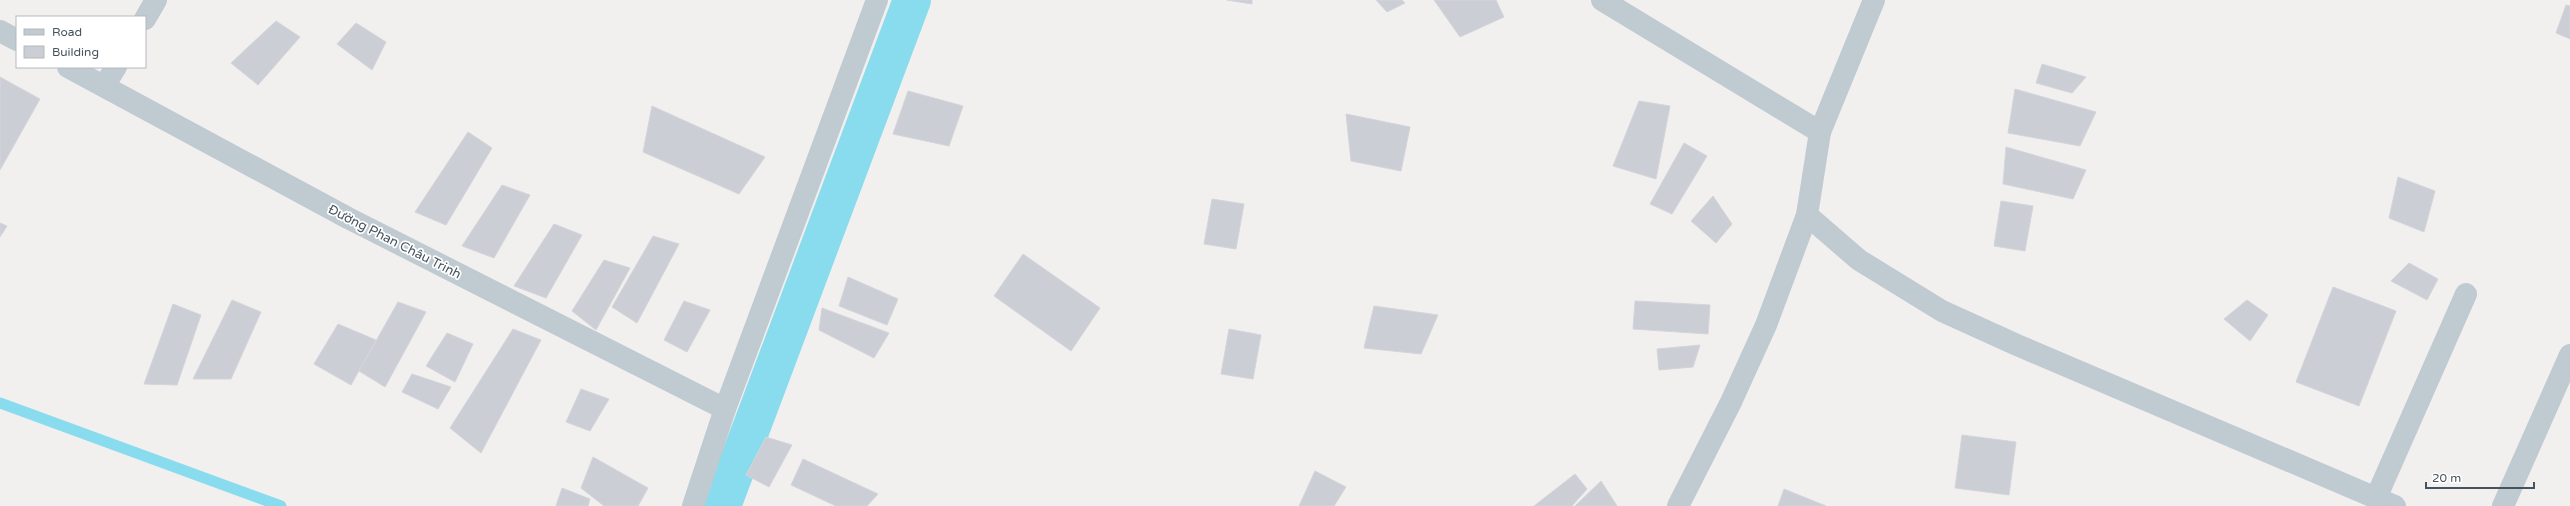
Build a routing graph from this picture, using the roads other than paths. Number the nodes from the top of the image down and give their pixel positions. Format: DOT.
graph roads {
  1 [pos="156,0"];
  2 [pos="877,0"];
  3 [pos="1602,0"];
  4 [pos="1874,0"];
  5 [pos="146,17"];
  6 [pos="0,31"];
  7 [pos="16,39"];
  8 [pos="70,68"];
  9 [pos="115,68"];
  10 [pos="104,86"];
  11 [pos="1820,132"];
  12 [pos="1807,215"];
  13 [pos="2466,294"];
  14 [pos="2570,355"];
  15 [pos="726,409"];
  16 [pos="2385,502"];
  17 [pos="693,506"];
  18 [pos="1678,506"];
  19 [pos="2503,506"];
  1 -- 5 [label="street"];
  2 -- 15 [label="street"];
  3 -- 11 [label="street"];
  4 -- 11 [label="street"];
  6 -- 7 [label="street"];
  8 -- 10 [label="street, Đường Phan Châu Trinh"];
  9 -- 10 [label="street"];
  10 -- 15 [label="street, Đường Phan Châu Trinh"];
  11 -- 12 [label="street"];
  12 -- 16 [label="street"];
  12 -- 18 [label="street"];
  13 -- 16 [label="street"];
  14 -- 19 [label="street"];
  15 -- 17 [label="street"];
}
